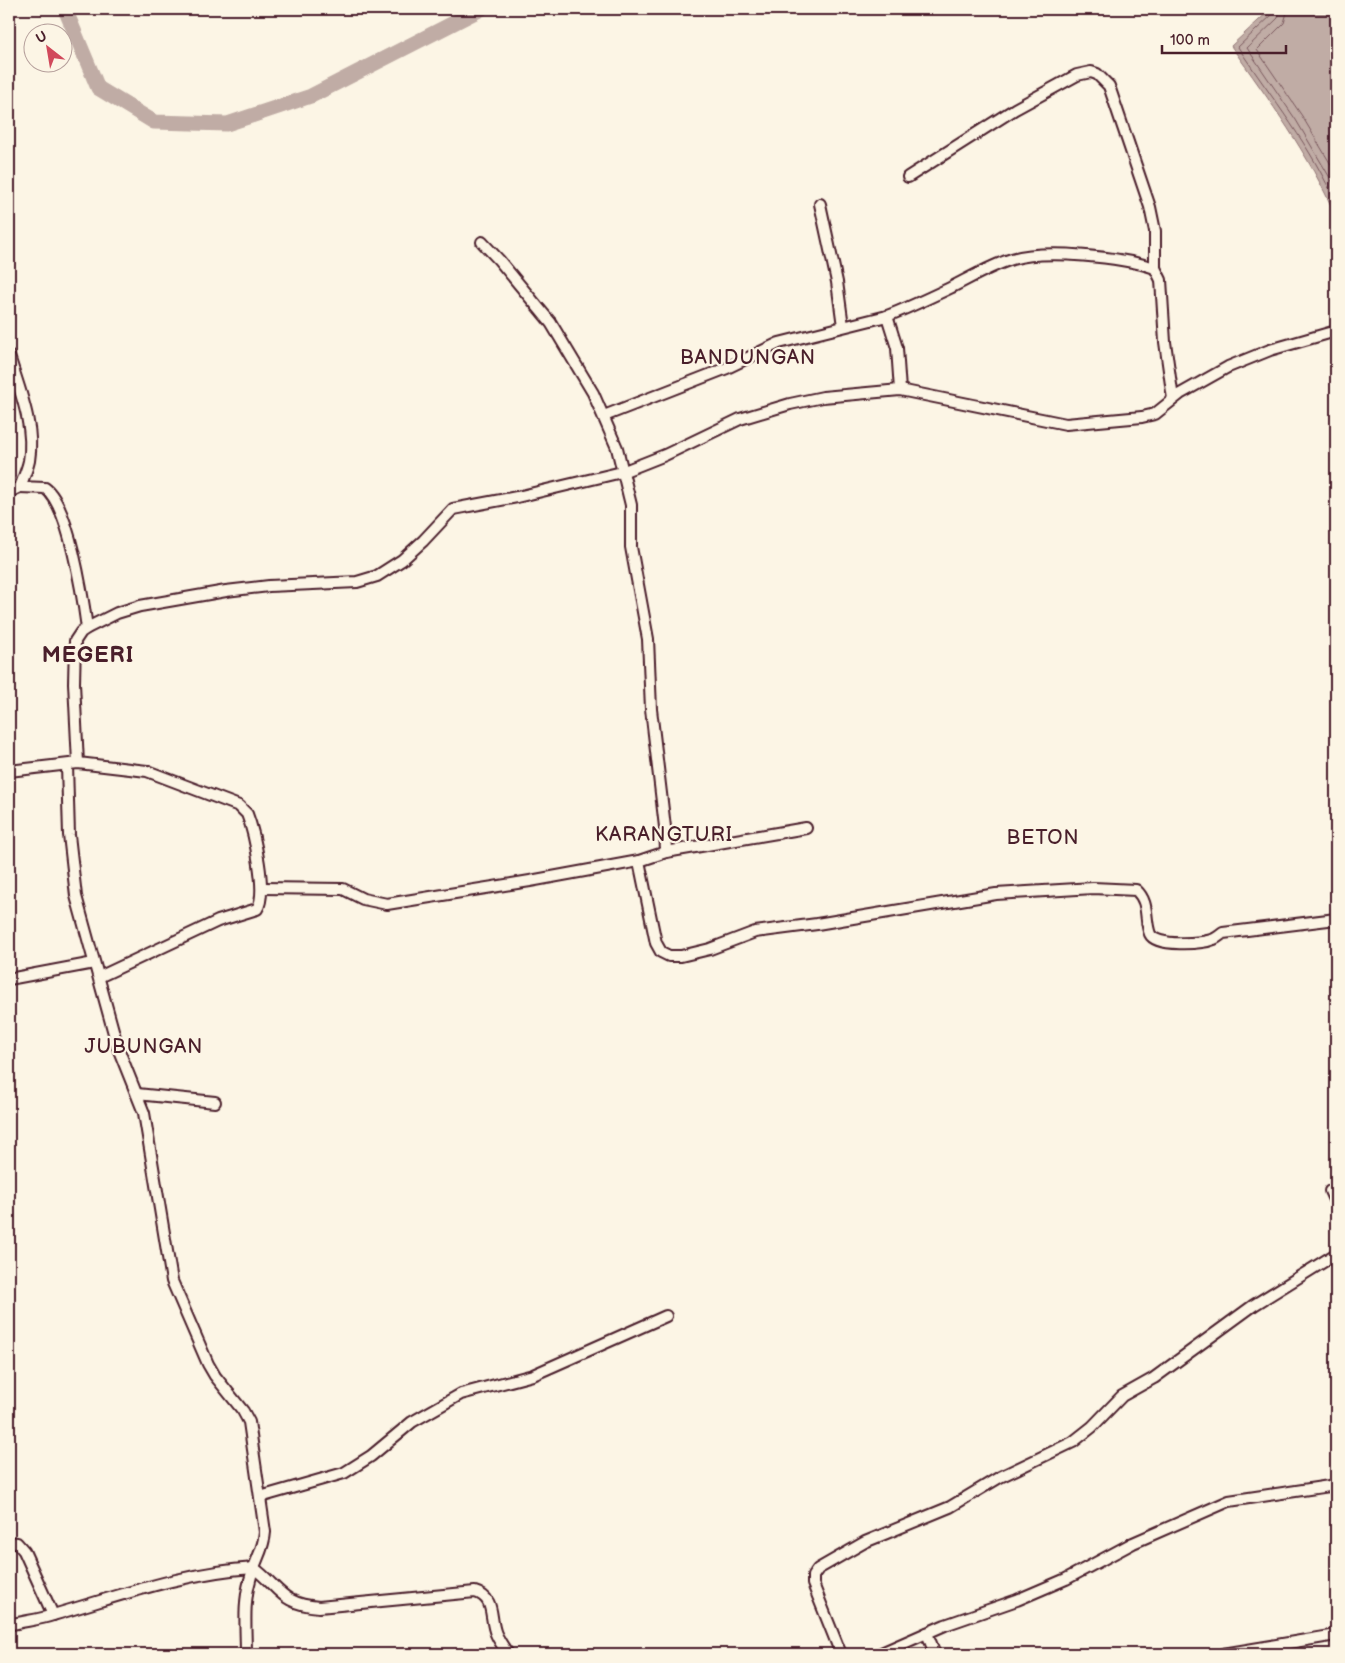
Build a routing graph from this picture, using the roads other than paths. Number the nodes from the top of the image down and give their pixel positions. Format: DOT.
graph roads {
  1 [pos="908,177"];
  2 [pos="820,204"];
  3 [pos="482,242"];
  4 [pos="1156,268"];
  5 [pos="887,316"];
  6 [pos="843,326"];
  7 [pos="1336,331"];
  8 [pos="9,356"];
  9 [pos="900,390"];
  10 [pos="1173,399"];
  11 [pos="604,416"];
  12 [pos="622,472"];
  13 [pos="20,487"];
  14 [pos="9,492"];
  15 [pos="86,628"];
  16 [pos="72,764"];
  17 [pos="9,771"];
  18 [pos="806,828"];
  19 [pos="666,852"];
  20 [pos="639,861"];
  21 [pos="262,888"];
  22 [pos="1336,919"];
  23 [pos="94,963"];
  24 [pos="99,977"];
  25 [pos="9,980"];
  26 [pos="137,1094"];
  27 [pos="215,1102"];
  28 [pos="1330,1191"];
  29 [pos="1336,1204"];
  30 [pos="1336,1254"];
  31 [pos="666,1316"];
  32 [pos="1336,1485"];
  33 [pos="260,1497"];
  34 [pos="9,1542"];
  35 [pos="254,1568"];
  36 [pos="54,1615"];
  37 [pos="9,1626"];
  38 [pos="926,1633"];
  39 [pos="1336,1635"];
  40 [pos="246,1654"];
  41 [pos="508,1654"];
  42 [pos="841,1654"];
  43 [pos="879,1654"];
  44 [pos="935,1654"];
  45 [pos="1223,1654"];
  1 -- 4 [label="street"];
  2 -- 6 [label="street"];
  3 -- 11 [label="street"];
  4 -- 5 [label="street"];
  4 -- 10 [label="street"];
  5 -- 6 [label="street"];
  5 -- 9 [label="street"];
  6 -- 11 [label="street"];
  7 -- 10 [label="street"];
  8 -- 13 [label="street"];
  9 -- 10 [label="street"];
  9 -- 12 [label="street"];
  11 -- 12 [label="street"];
  12 -- 15 [label="street"];
  12 -- 19 [label="street"];
  13 -- 14 [label="street"];
  13 -- 15 [label="street"];
  15 -- 16 [label="street"];
  16 -- 17 [label="street"];
  16 -- 21 [label="street"];
  16 -- 23 [label="street"];
  18 -- 19 [label="street"];
  19 -- 20 [label="street"];
  20 -- 21 [label="street"];
  20 -- 22 [label="street"];
  21 -- 24 [label="street"];
  23 -- 24 [label="street"];
  23 -- 25 [label="street"];
  24 -- 26 [label="street"];
  26 -- 27 [label="street"];
  26 -- 33 [label="street"];
  28 -- 29 [label="street"];
  30 -- 42 [label="street"];
  31 -- 33 [label="street"];
  32 -- 38 [label="street"];
  33 -- 35 [label="street"];
  34 -- 36 [label="street"];
  35 -- 36 [label="street"];
  35 -- 40 [label="street"];
  35 -- 41 [label="street"];
  36 -- 37 [label="street"];
  38 -- 43 [label="street"];
  38 -- 44 [label="street"];
  39 -- 45 [label="street"];
}
